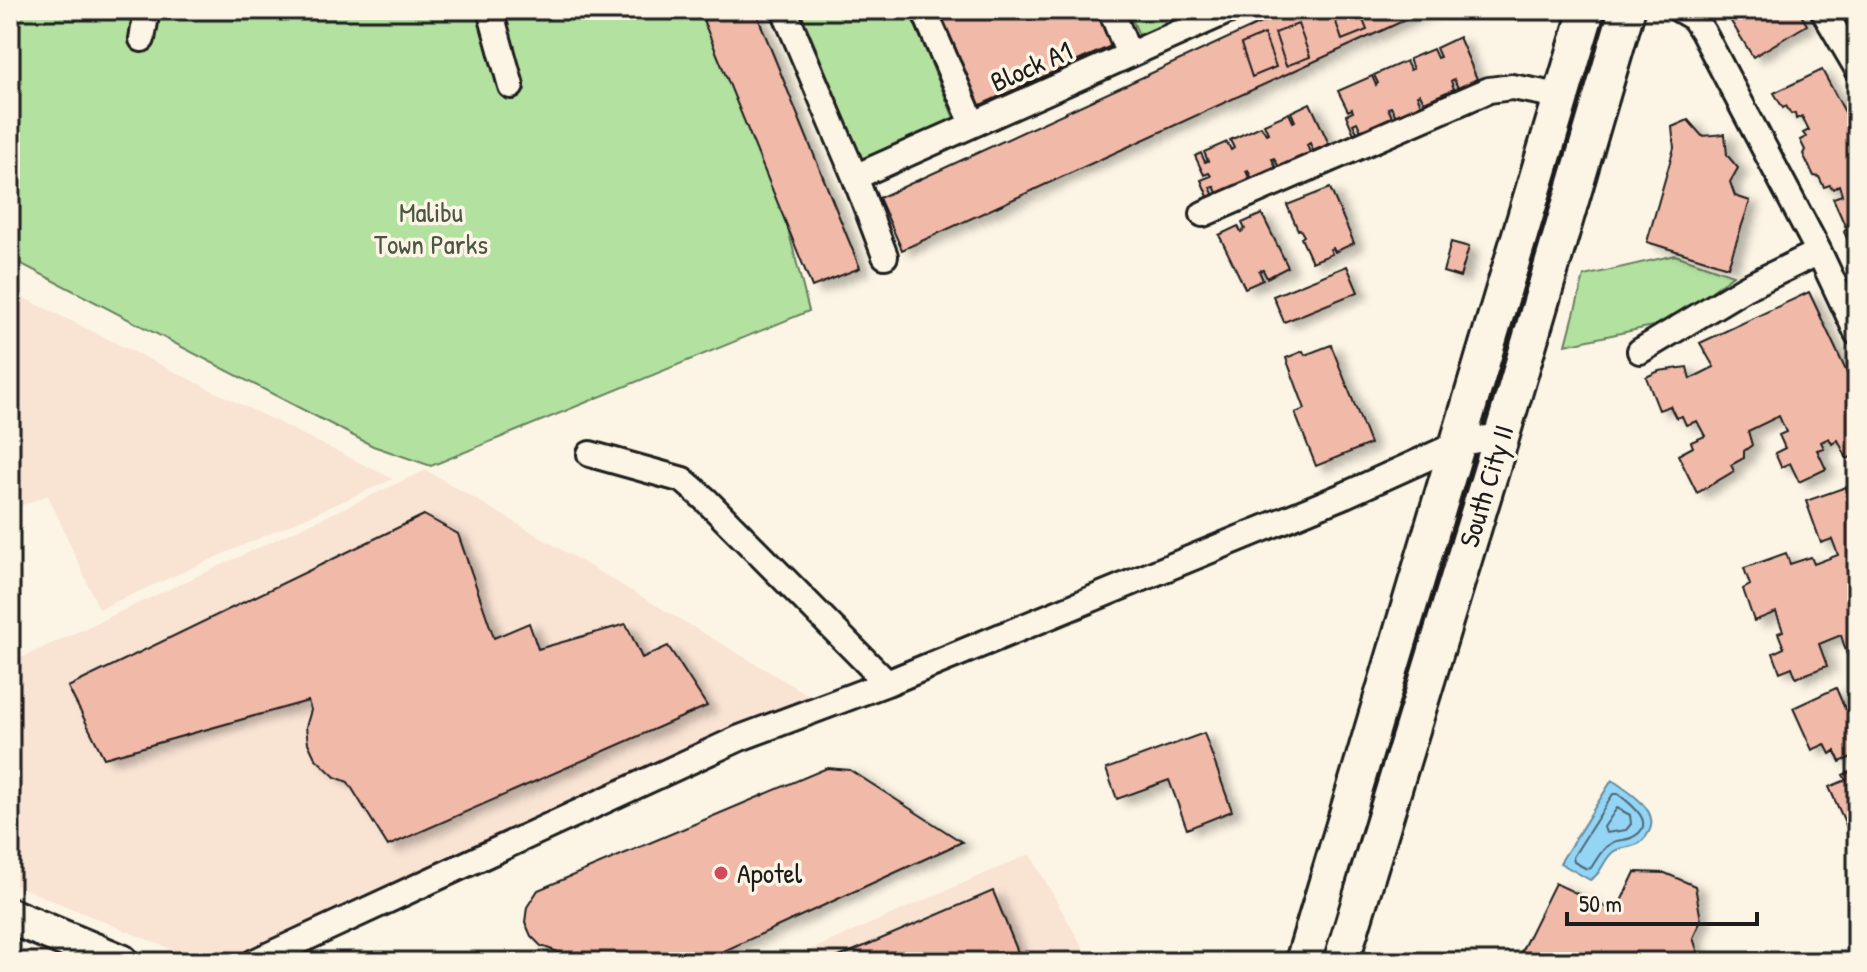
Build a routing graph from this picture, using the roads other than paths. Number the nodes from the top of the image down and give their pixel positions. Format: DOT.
graph roads {
  1 [pos="147,10"];
  2 [pos="490,10"];
  3 [pos="784,10"];
  4 [pos="924,10"];
  5 [pos="1111,10"];
  6 [pos="1230,10"];
  7 [pos="1587,10"];
  8 [pos="1627,10"];
  9 [pos="1680,10"];
  10 [pos="1823,10"];
  11 [pos="142,39"];
  12 [pos="1129,55"];
  13 [pos="1857,68"];
  14 [pos="511,86"];
  15 [pos="1560,96"];
  16 [pos="973,124"];
  17 [pos="855,177"];
  18 [pos="1203,214"];
  19 [pos="1819,252"];
  20 [pos="885,256"];
  21 [pos="1857,333"];
  22 [pos="1640,351"];
  23 [pos="1502,435"];
  24 [pos="1458,444"];
  25 [pos="590,454"];
  26 [pos="887,683"];
  27 [pos="10,916"];
  28 [pos="121,962"];
  29 [pos="254,962"];
  30 [pos="1303,962"];
  31 [pos="1341,962"];
  1 -- 11 [label="street"];
  2 -- 14 [label="street"];
  3 -- 17 [label="street"];
  4 -- 16 [label="street"];
  5 -- 12 [label="street"];
  6 -- 12 [label="street, Block A1"];
  7 -- 15 [label="main road, South City II"];
  8 -- 23 [label="main road, South City II"];
  9 -- 19 [label="street"];
  10 -- 13 [label="street"];
  12 -- 16 [label="street, Block A1"];
  15 -- 18 [label="street"];
  15 -- 24 [label="main road, South City II"];
  16 -- 17 [label="street, Block A1"];
  17 -- 20 [label="street"];
  19 -- 21 [label="street"];
  19 -- 22 [label="street"];
  23 -- 24 [label="street"];
  23 -- 31 [label="main road, South City II"];
  24 -- 26 [label="street"];
  24 -- 30 [label="main road, South City II"];
  25 -- 26 [label="street"];
  26 -- 29 [label="street"];
  27 -- 28 [label="main road"];
}
